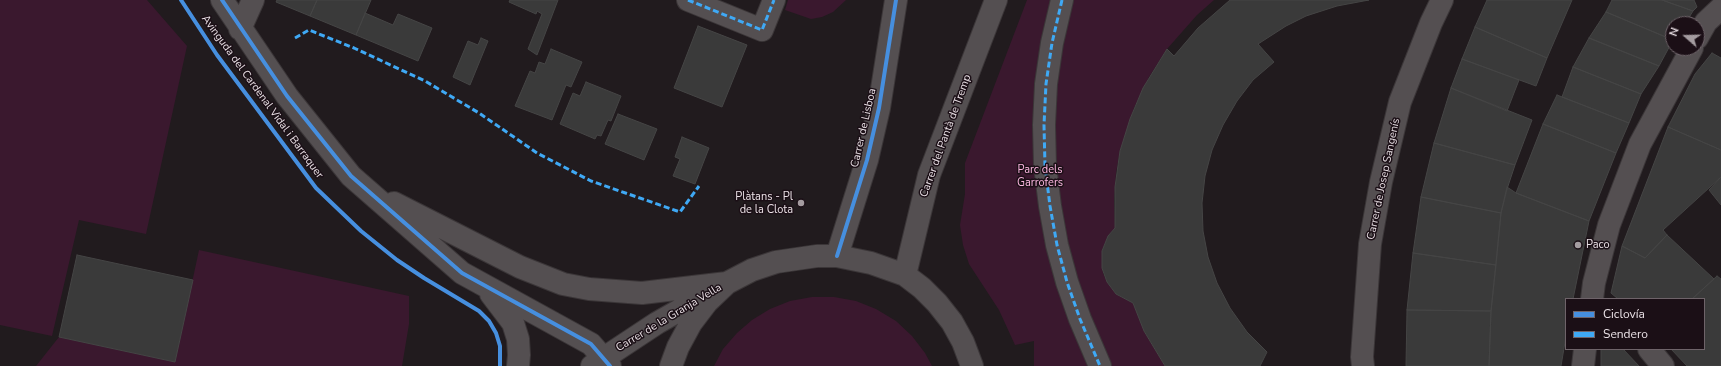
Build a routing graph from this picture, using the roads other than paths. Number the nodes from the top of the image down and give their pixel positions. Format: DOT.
graph roads {
  1 [pos="222,0"];
  2 [pos="253,0"];
  3 [pos="688,0"];
  4 [pos="774,0"];
  5 [pos="896,0"];
  6 [pos="996,0"];
  7 [pos="1062,0"];
  8 [pos="1442,0"];
  9 [pos="1721,8"];
  10 [pos="1705,24"];
  11 [pos="240,29"];
  12 [pos="1688,56"];
  13 [pos="367,189"];
  14 [pos="837,256"];
  15 [pos="905,275"];
  16 [pos="727,283"];
  17 [pos="487,288"];
  18 [pos="1592,298"];
  19 [pos="1585,350"];
  20 [pos="1650,350"];
  21 [pos="602,363"];
  22 [pos="518,366"];
  23 [pos="671,366"];
  24 [pos="972,366"];
  25 [pos="1100,366"];
  26 [pos="1363,366"];
  27 [pos="1583,366"];
  28 [pos="1663,366"];
  1 -- 11 [label="street, Avinguda del Cardenal Vidal i Barraquer"];
  2 -- 11 [label="street"];
  3 -- 4 [label="street"];
  5 -- 14 [label="street, Carrer de Lisboa"];
  6 -- 15 [label="street, Carrer del Pantà de Tremp"];
  7 -- 25 [label="street"];
  8 -- 26 [label="street, Carrer de Josep Sangenís"];
  9 -- 10 [label="street"];
  11 -- 13 [label="street, Avinguda del Cardenal Vidal i Barraquer"];
  12 -- 18 [label="street"];
  13 -- 16 [label="street, Avinguda del Cardenal Vidal i Barraquer"];
  13 -- 17 [label="street, Avinguda del Cardenal Vidal i Barraquer"];
  14 -- 15 [label="street"];
  14 -- 16 [label="street"];
  15 -- 24 [label="street"];
  16 -- 21 [label="street, Carrer de la Granja Vella"];
  16 -- 23 [label="street"];
  17 -- 21 [label="street, Avinguda del Cardenal Vidal i Barraquer"];
  17 -- 22 [label="street"];
  19 -- 27 [label="street"];
  20 -- 28 [label="street"];
}
